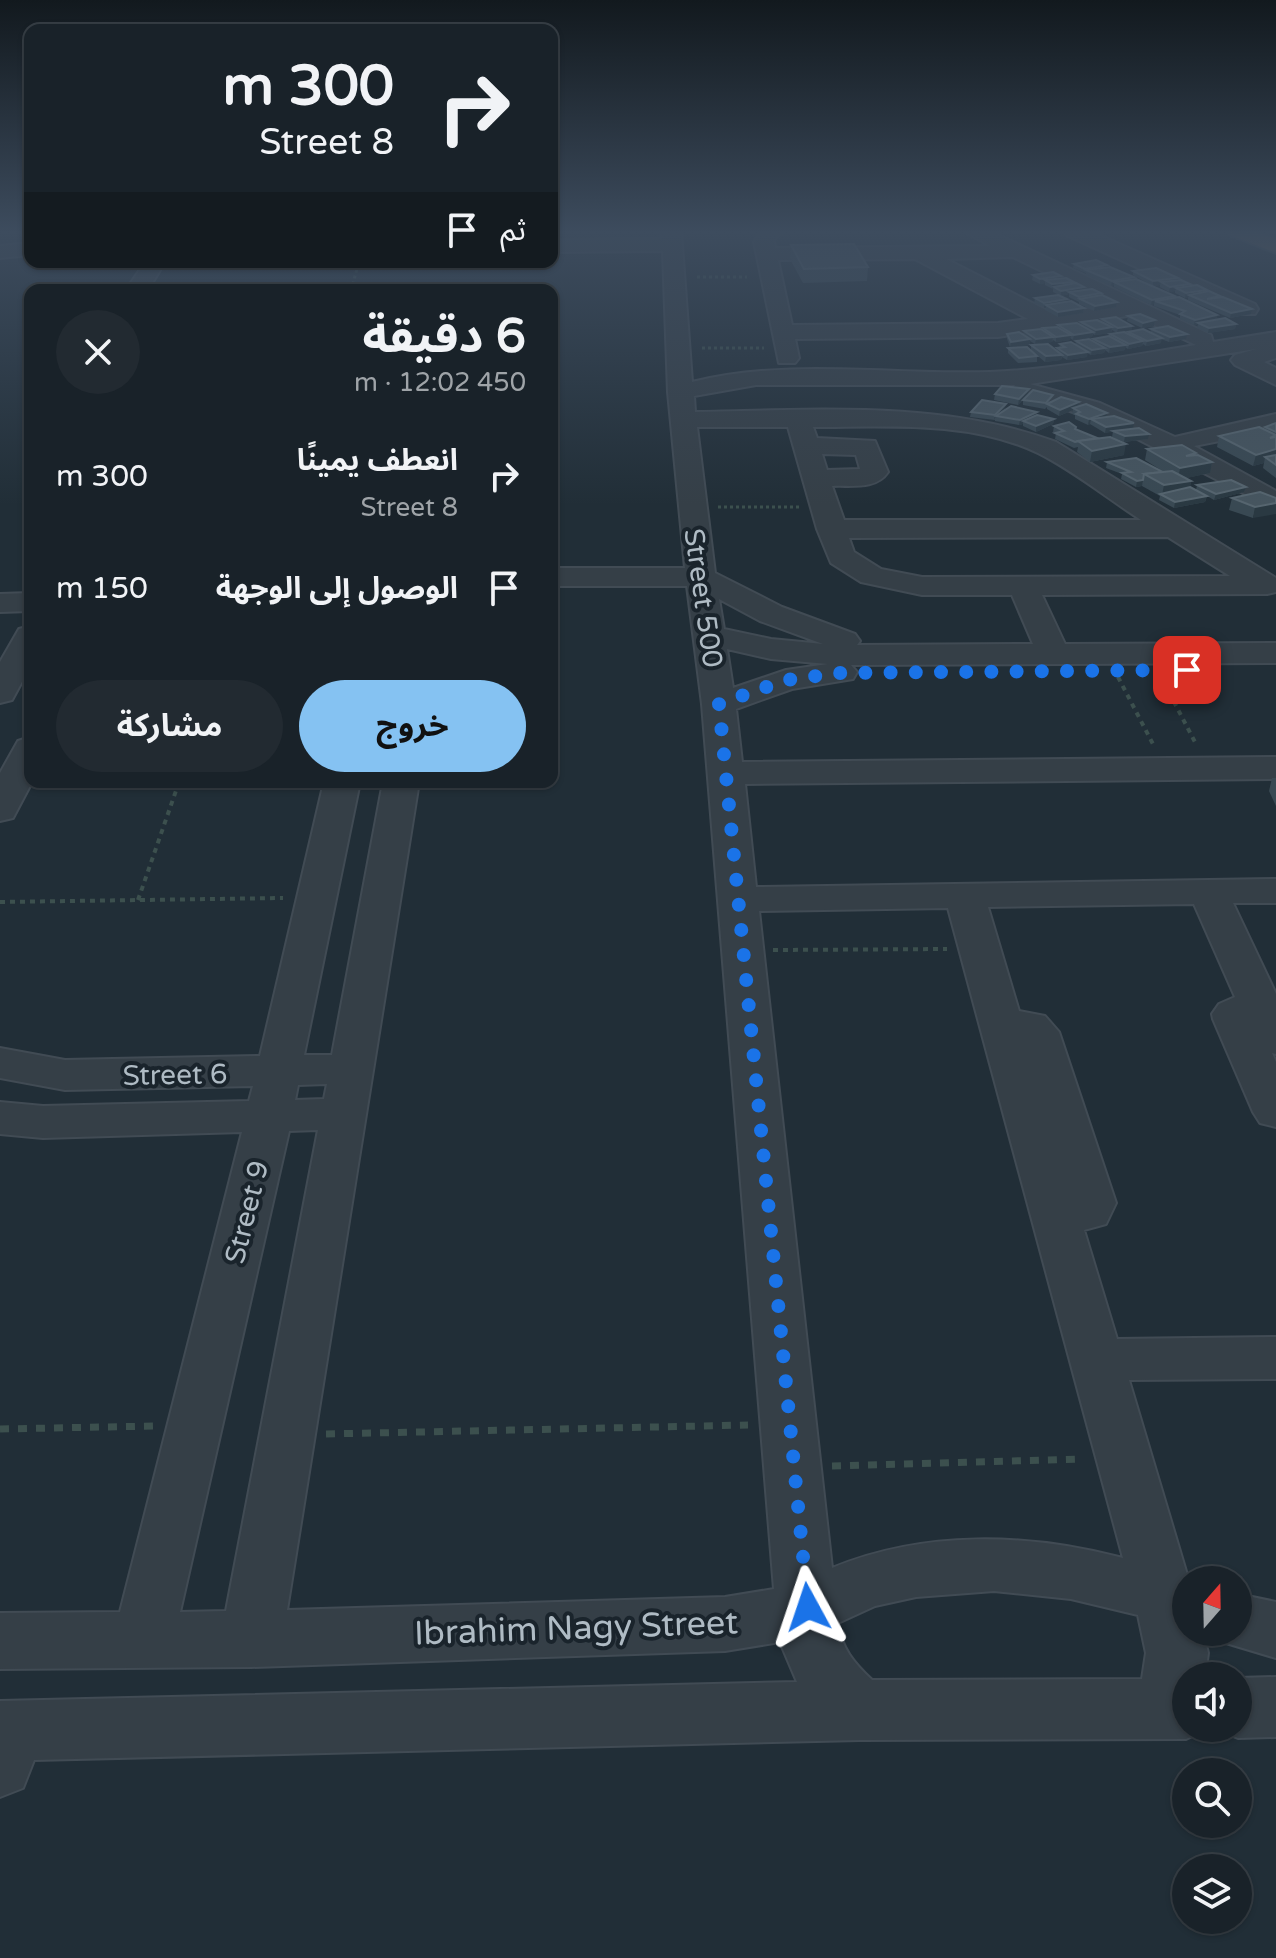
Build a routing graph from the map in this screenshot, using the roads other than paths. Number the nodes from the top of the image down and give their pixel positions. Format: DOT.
graph roads {
  1 [pos="676,322"];
  2 [pos="783,322"];
  3 [pos="790,322"];
  4 [pos="1057,322"];
  5 [pos="1167,322"];
  6 [pos="1248,322"];
  7 [pos="1251,322"];
  8 [pos="1053,323"];
  9 [pos="1272,335"];
  10 [pos="1203,340"];
  11 [pos="790,346"];
  12 [pos="1101,368"];
  13 [pos="746,375"];
  14 [pos="955,378"];
  15 [pos="1276,378"];
  16 [pos="679,379"];
  17 [pos="1275,417"];
  18 [pos="1132,418"];
  19 [pos="802,432"];
  20 [pos="1203,446"];
  21 [pos="816,478"];
  22 [pos="1276,488"];
  23 [pos="1276,502"];
  24 [pos="828,518"];
  25 [pos="1177,528"];
  26 [pos="558,578"];
  27 [pos="24,580"];
  28 [pos="0,581"];
  29 [pos="1271,585"];
  30 [pos="1023,586"];
  31 [pos="558,601"];
  32 [pos="24,602"];
  33 [pos="0,603"];
  34 [pos="706,604"];
  35 [pos="24,647"];
  36 [pos="1053,654"];
  37 [pos="1276,654"];
  38 [pos="897,655"];
  39 [pos="1276,670"];
  40 [pos="0,693"];
  41 [pos="719,704"];
  42 [pos="24,760"];
  43 [pos="1276,768"];
  44 [pos="726,773"];
  45 [pos="341,788"];
  46 [pos="400,788"];
  47 [pos="0,810"];
  48 [pos="1276,891"];
  49 [pos="1208,892"];
  50 [pos="965,896"];
  51 [pos="739,899"];
  52 [pos="1269,1025"];
  53 [pos="0,1063"];
  54 [pos="348,1092"];
  55 [pos="274,1094"];
  56 [pos="1276,1112"];
  57 [pos="0,1118"];
  58 [pos="1276,1358"];
  59 [pos="1099,1360"];
  60 [pos="1172,1597"];
  61 [pos="1172,1600"];
  62 [pos="808,1607"];
  63 [pos="1252,1624"];
  64 [pos="1276,1630"];
  65 [pos="251,1639"];
  66 [pos="0,1641"];
  67 [pos="143,1641"];
  68 [pos="1276,1707"];
  69 [pos="1252,1708"];
  70 [pos="1172,1709"];
  71 [pos="860,1710"];
  72 [pos="3,1743"];
  1 -- 16 [label="street, Street 500"];
  2 -- 11 [label="street"];
  3 -- 11 [label="street"];
  4 -- 8 [label="street"];
  5 -- 10 [label="street"];
  6 -- 9 [label="street"];
  7 -- 9 [label="street"];
  8 -- 11 [label="street"];
  9 -- 10 [label="street"];
  9 -- 12 [label="street"];
  9 -- 15 [label="street"];
  10 -- 11 [label="street"];
  11 -- 13 [label="street"];
  12 -- 14 [label="street"];
  12 -- 18 [label="street"];
  13 -- 14 [label="street"];
  13 -- 16 [label="street"];
  13 -- 16 [label="street"];
  14 -- 18 [label="street"];
  16 -- 19 [label="street"];
  16 -- 34 [label="street, Street 500"];
  17 -- 20 [label="street"];
  18 -- 20 [label="street"];
  19 -- 21 [label="street"];
  19 -- 21 [label="street"];
  19 -- 25 [label="street"];
  20 -- 22 [label="street"];
  20 -- 23 [label="street"];
  21 -- 24 [label="street"];
  24 -- 25 [label="street"];
  24 -- 30 [label="street"];
  25 -- 29 [label="street"];
  26 -- 34 [label="street"];
  27 -- 28 [label="street"];
  29 -- 30 [label="street"];
  30 -- 36 [label="street"];
  31 -- 34 [label="street"];
  32 -- 33 [label="street"];
  34 -- 38 [label="street"];
  34 -- 38 [label="street"];
  34 -- 41 [label="street, Street 500"];
  35 -- 40 [label="street"];
  36 -- 37 [label="street"];
  36 -- 38 [label="street"];
  39 -- 41 [label="street"];
  41 -- 44 [label="street, Street 500"];
  42 -- 47 [label="street"];
  43 -- 44 [label="street"];
  44 -- 51 [label="street, Street 500"];
  45 -- 55 [label="street, Street 9"];
  46 -- 54 [label="street"];
  48 -- 49 [label="street"];
  49 -- 50 [label="street"];
  49 -- 52 [label="street"];
  50 -- 51 [label="street"];
  50 -- 59 [label="street"];
  51 -- 62 [label="street, Street 500"];
  52 -- 56 [label="street"];
  53 -- 55 [label="street, Street 6"];
  54 -- 55 [label="street, Street 6"];
  54 -- 65 [label="street"];
  55 -- 57 [label="street, Street 6"];
  55 -- 67 [label="street, Street 9"];
  58 -- 59 [label="street"];
  59 -- 60 [label="street"];
  61 -- 62 [label="street, Ibrahim Nagy Street"];
  62 -- 65 [label="street, Ibrahim Nagy Street"];
  62 -- 71 [label="street, Street 500"];
  63 -- 64 [label="street"];
  65 -- 67 [label="street, Ibrahim Nagy Street"];
  66 -- 67 [label="street, Ibrahim Nagy Street"];
  68 -- 69 [label="street"];
  70 -- 71 [label="street"];
  71 -- 72 [label="street"];
}
